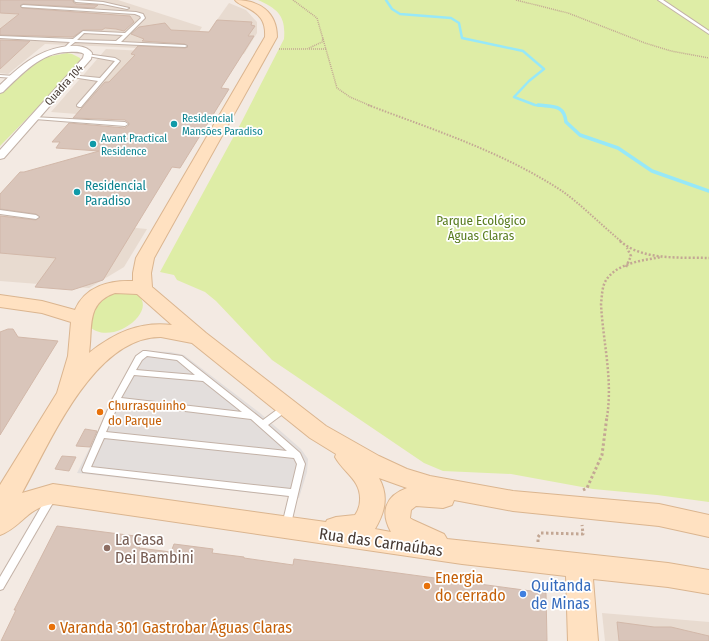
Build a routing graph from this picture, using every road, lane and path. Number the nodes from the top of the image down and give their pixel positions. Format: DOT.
graph roads {
  1 [pos="240,0"];
  2 [pos="293,0"];
  3 [pos="516,0"];
  4 [pos="660,0"];
  5 [pos="76,1"];
  6 [pos="23,6"];
  7 [pos="140,14"];
  8 [pos="709,33"];
  9 [pos="126,34"];
  10 [pos="0,38"];
  11 [pos="324,38"];
  12 [pos="74,40"];
  13 [pos="94,41"];
  14 [pos="118,42"];
  15 [pos="185,46"];
  16 [pos="66,48"];
  17 [pos="264,48"];
  18 [pos="307,49"];
  19 [pos="327,49"];
  20 [pos="86,51"];
  21 [pos="709,58"];
  22 [pos="0,76"];
  23 [pos="72,76"];
  24 [pos="14,77"];
  25 [pos="102,80"];
  26 [pos="0,90"];
  27 [pos="79,106"];
  28 [pos="34,118"];
  29 [pos="125,124"];
  30 [pos="0,156"];
  31 [pos="0,212"];
  32 [pos="36,218"];
  33 [pos="627,247"];
  34 [pos="664,257"];
  35 [pos="145,258"];
  36 [pos="709,258"];
  37 [pos="626,267"];
  38 [pos="143,289"];
  39 [pos="103,291"];
  40 [pos="0,301"];
  41 [pos="34,304"];
  42 [pos="82,319"];
  43 [pos="199,338"];
  44 [pos="132,372"];
  45 [pos="204,378"];
  46 [pos="67,392"];
  47 [pos="116,400"];
  48 [pos="286,407"];
  49 [pos="253,416"];
  50 [pos="264,425"];
  51 [pos="318,432"];
  52 [pos="101,435"];
  53 [pos="297,455"];
  54 [pos="30,457"];
  55 [pos="294,493"];
  56 [pos="53,494"];
  57 [pos="583,498"];
  58 [pos="512,502"];
  59 [pos="0,508"];
  60 [pos="659,515"];
  61 [pos="0,524"];
  62 [pos="709,526"];
  63 [pos="291,529"];
  64 [pos="709,530"];
  65 [pos="462,553"];
  66 [pos="538,562"];
  67 [pos="579,567"];
  68 [pos="709,573"];
  69 [pos="668,575"];
  70 [pos="709,582"];
  71 [pos="0,586"];
  72 [pos="583,641"];
  1 -- 17 [label="street"];
  2 -- 11 [label="path"];
  3 -- 21 [label="path"];
  4 -- 8 [label="lane"];
  5 -- 7 [label="lane"];
  6 -- 7 [label="lane"];
  7 -- 9 [label="lane"];
  9 -- 12 [label="lane"];
  9 -- 14 [label="lane"];
  10 -- 12 [label="lane"];
  11 -- 18 [label="path"];
  11 -- 19 [label="path"];
  12 -- 13 [label="lane"];
  12 -- 16 [label="lane"];
  13 -- 14 [label="lane"];
  13 -- 20 [label="lane"];
  14 -- 15 [label="lane"];
  16 -- 20 [label="street, Quadra 104"];
  16 -- 24 [label="street, Quadra 104"];
  17 -- 18 [label="path"];
  17 -- 35 [label="street"];
  18 -- 19 [label="path"];
  19 -- 33 [label="path"];
  20 -- 23 [label="street, Quadra 104"];
  20 -- 25 [label="lane"];
  22 -- 24 [label="lane"];
  23 -- 25 [label="lane"];
  23 -- 28 [label="street, Quadra 104"];
  24 -- 26 [label="street, Quadra 104"];
  25 -- 27 [label="lane"];
  28 -- 29 [label="lane"];
  28 -- 30 [label="street, Quadra 104"];
  31 -- 32 [label="lane"];
  33 -- 34 [label="path"];
  33 -- 37 [label="path"];
  34 -- 36 [label="path"];
  34 -- 37 [label="path"];
  35 -- 38 [label="street"];
  35 -- 39 [label="street"];
  37 -- 57 [label="path"];
  38 -- 39 [label="street"];
  38 -- 43 [label="street"];
  39 -- 41 [label="street"];
  39 -- 42 [label="street"];
  40 -- 41 [label="street"];
  41 -- 42 [label="street"];
  42 -- 46 [label="street"];
  43 -- 46 [label="street"];
  43 -- 48 [label="street"];
  44 -- 45 [label="lane"];
  44 -- 45 [label="lane"];
  44 -- 47 [label="lane"];
  45 -- 49 [label="lane"];
  46 -- 54 [label="street"];
  47 -- 49 [label="lane"];
  47 -- 52 [label="lane"];
  48 -- 50 [label="lane"];
  48 -- 51 [label="street"];
  49 -- 50 [label="lane"];
  50 -- 53 [label="lane"];
  51 -- 58 [label="street"];
  51 -- 63 [label="street"];
  52 -- 53 [label="lane"];
  52 -- 55 [label="lane"];
  53 -- 55 [label="lane"];
  54 -- 56 [label="street, Rua das Carnaúbas"];
  54 -- 59 [label="street"];
  55 -- 63 [label="lane"];
  56 -- 61 [label="street, Rua das Carnaúbas"];
  56 -- 63 [label="street, Rua das Carnaúbas"];
  56 -- 71 [label="lane"];
  57 -- 58 [label="street"];
  57 -- 60 [label="street"];
  57 -- 66 [label="path"];
  58 -- 65 [label="street"];
  60 -- 62 [label="street"];
  60 -- 64 [label="street"];
  63 -- 65 [label="street, Rua das Carnaúbas"];
  65 -- 66 [label="street, Rua das Carnaúbas"];
  66 -- 67 [label="street, Rua das Carnaúbas"];
  67 -- 69 [label="street, Rua das Carnaúbas"];
  67 -- 72 [label="street"];
  68 -- 69 [label="street"];
  69 -- 70 [label="street, Rua das Carnaúbas"];
}
